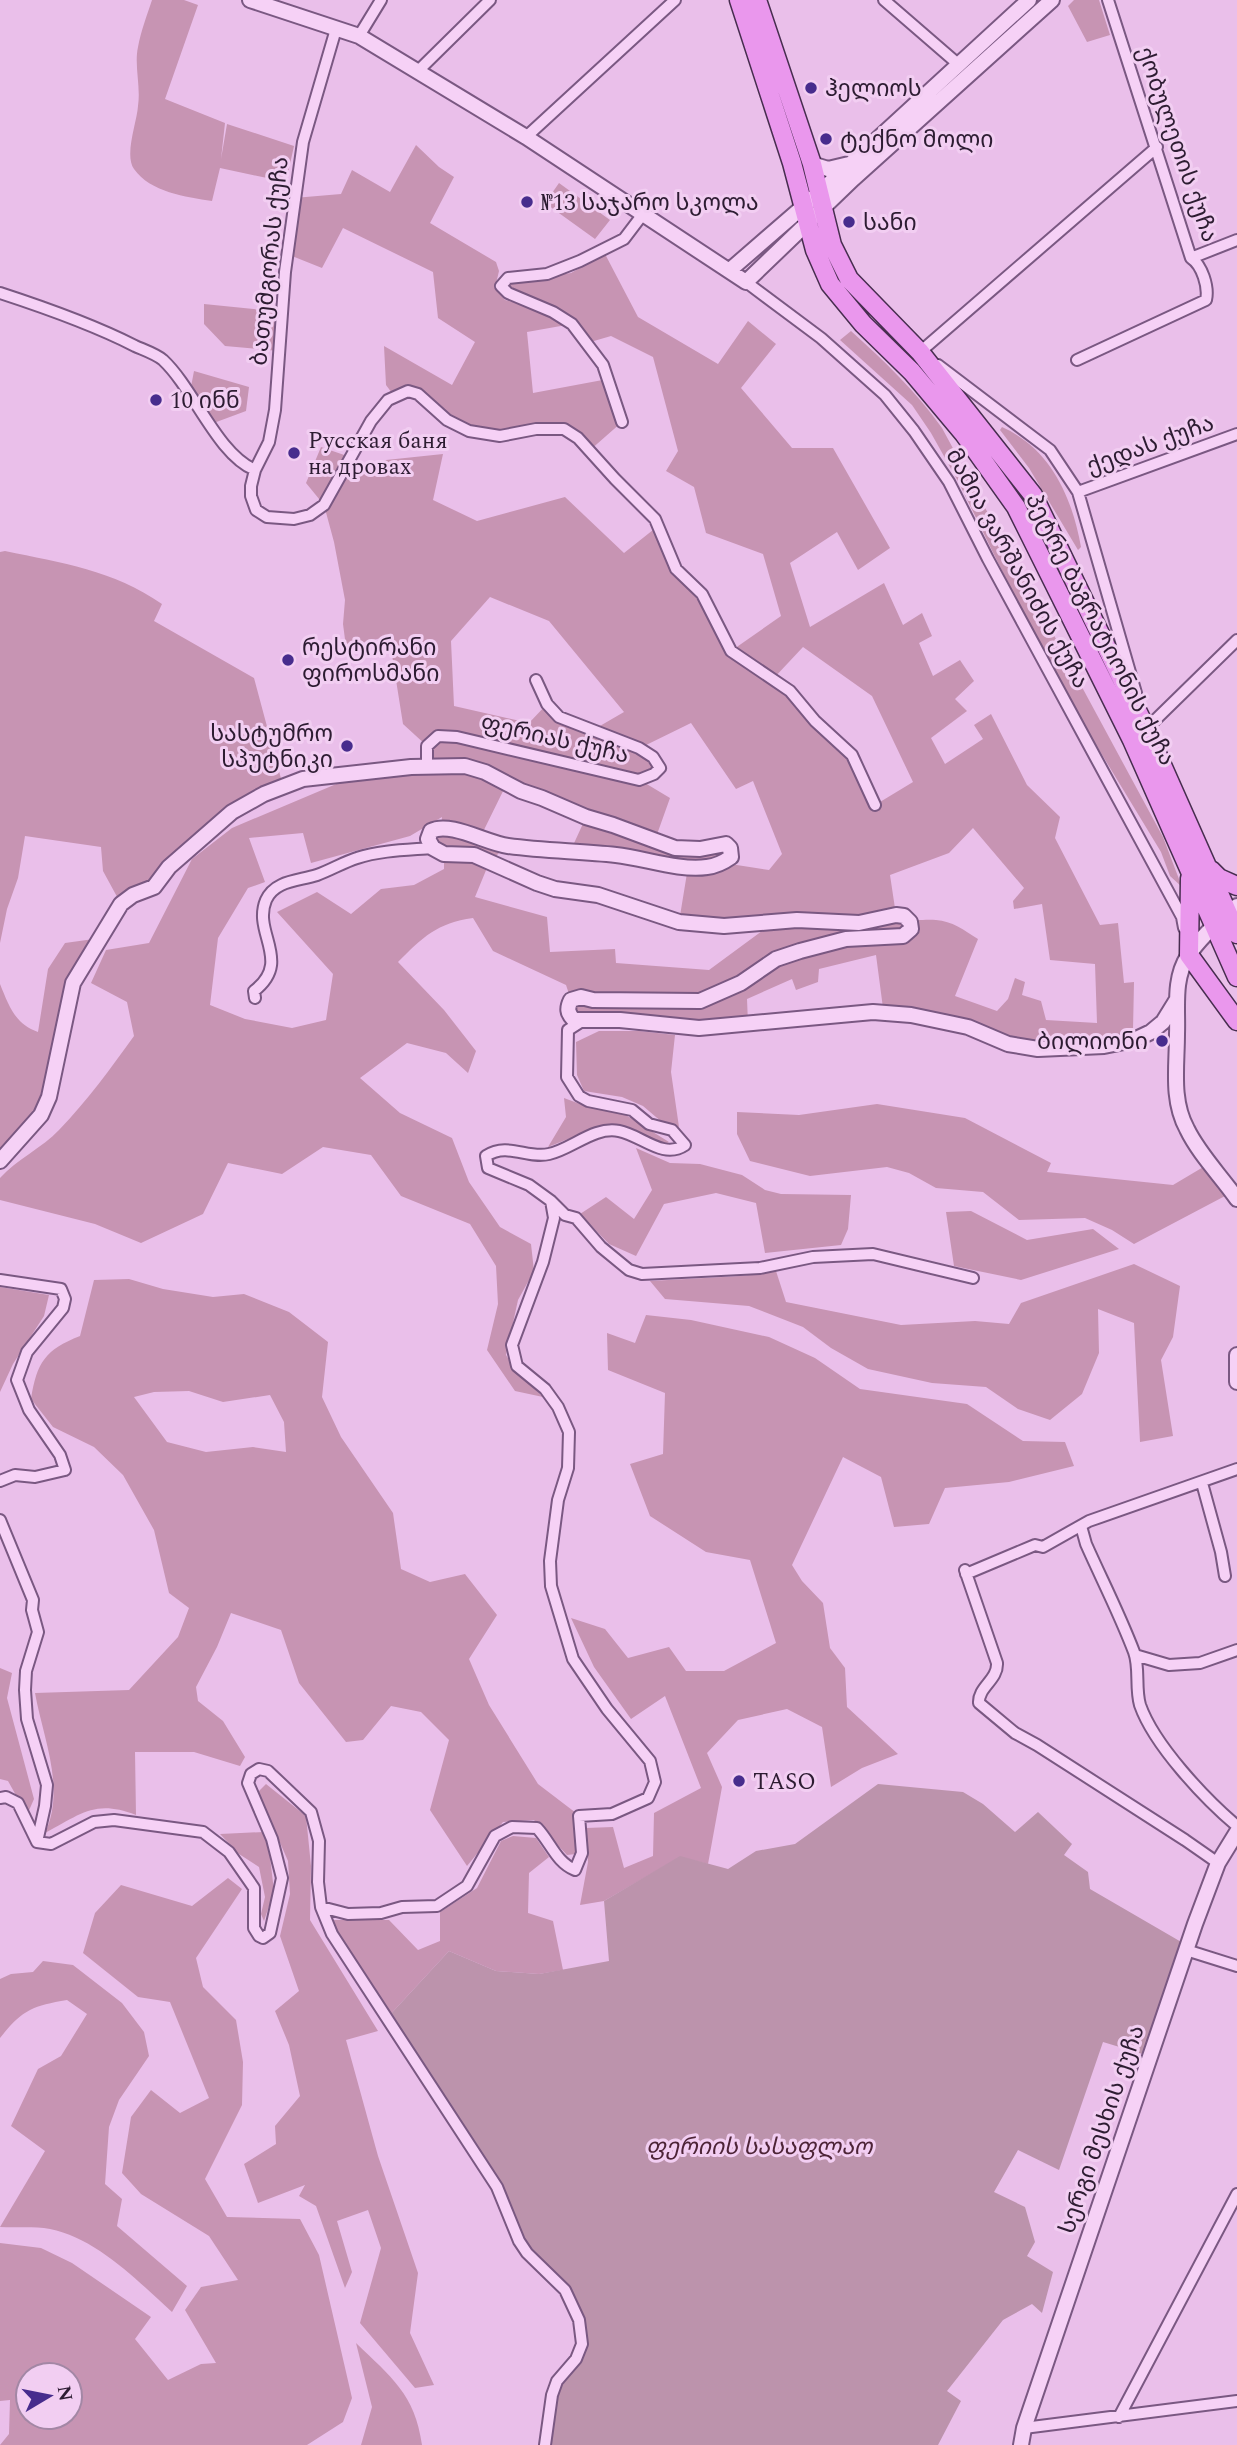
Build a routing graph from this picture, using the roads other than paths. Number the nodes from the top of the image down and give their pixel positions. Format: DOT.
graph roads {
  1 [pos="250,0"];
  2 [pos="381,0"];
  3 [pos="490,0"];
  4 [pos="675,0"];
  5 [pos="739,0"];
  6 [pos="757,0"];
  7 [pos="884,0"];
  8 [pos="1029,0"];
  9 [pos="1052,0"];
  10 [pos="1108,0"];
  11 [pos="336,29"];
  12 [pos="359,36"];
  13 [pos="958,64"];
  14 [pos="419,70"];
  15 [pos="526,137"];
  16 [pos="1157,147"];
  17 [pos="812,164"];
  18 [pos="850,164"];
  19 [pos="821,200"];
  20 [pos="643,214"];
  21 [pos="806,215"];
  22 [pos="1237,240"];
  23 [pos="1191,258"];
  24 [pos="730,270"];
  25 [pos="746,282"];
  26 [pos="0,293"];
  27 [pos="920,352"];
  28 [pos="1077,359"];
  29 [pos="622,422"];
  30 [pos="1237,434"];
  31 [pos="255,470"];
  32 [pos="1078,492"];
  33 [pos="1237,640"];
  34 [pos="536,680"];
  35 [pos="1146,729"];
  36 [pos="427,766"];
  37 [pos="875,805"];
  38 [pos="433,848"];
  39 [pos="1198,868"];
  40 [pos="1237,886"];
  41 [pos="1233,910"];
  42 [pos="1214,927"];
  43 [pos="1237,934"];
  44 [pos="1189,955"];
  45 [pos="1237,977"];
  46 [pos="256,998"];
  47 [pos="1176,1001"];
  48 [pos="582,1021"];
  49 [pos="1237,1021"];
  50 [pos="0,1161"];
  51 [pos="1237,1199"];
  52 [pos="551,1201"];
  53 [pos="973,1278"];
  54 [pos="0,1280"];
  55 [pos="1237,1355"];
  56 [pos="1237,1382"];
  57 [pos="1237,1469"];
  58 [pos="0,1481"];
  59 [pos="1202,1483"];
  60 [pos="0,1520"];
  61 [pos="1081,1526"];
  62 [pos="1225,1576"];
  63 [pos="1237,1650"];
  64 [pos="1135,1655"];
  65 [pos="0,1798"];
  66 [pos="1237,1826"];
  67 [pos="1237,1832"];
  68 [pos="37,1842"];
  69 [pos="1218,1863"];
  70 [pos="321,1907"];
  71 [pos="1186,1950"];
  72 [pos="1237,1966"];
  73 [pos="1237,2194"];
  74 [pos="1237,2401"];
  75 [pos="1119,2417"];
  76 [pos="1024,2428"];
  77 [pos="545,2445"];
  78 [pos="1021,2445"];
  1 -- 11 [label="street, მამია ვარშანიძის ქუჩა"];
  2 -- 12 [label="street"];
  3 -- 14 [label="street"];
  4 -- 15 [label="street"];
  5 -- 21 [label="main road, პეტრე ბაგრატიონის ქუჩა"];
  6 -- 17 [label="main road, პეტრე ბაგრატიონის ქუჩა"];
  7 -- 13 [label="street"];
  8 -- 13 [label="street"];
  9 -- 19 [label="street"];
  10 -- 16 [label="street, ქობულეთის ქუჩა"];
  11 -- 12 [label="street, მამია ვარშანიძის ქუჩა"];
  11 -- 31 [label="street, ბათუმგორას ქუჩა"];
  12 -- 14 [label="street, მამია ვარშანიძის ქუჩა"];
  13 -- 18 [label="street"];
  14 -- 15 [label="street, მამია ვარშანიძის ქუჩა"];
  15 -- 20 [label="street, მამია ვარშანიძის ქუჩა"];
  16 -- 23 [label="street, ქობულეთის ქუჩა"];
  16 -- 27 [label="street"];
  17 -- 18 [label="street"];
  17 -- 19 [label="main road, პეტრე ბაგრატიონის ქუჩა"];
  18 -- 19 [label="street"];
  19 -- 21 [label="street"];
  19 -- 27 [label="main road, პეტრე ბაგრატიონის ქუჩა"];
  20 -- 24 [label="street, მამია ვარშანიძის ქუჩა"];
  20 -- 29 [label="street"];
  21 -- 24 [label="street"];
  21 -- 25 [label="street"];
  21 -- 39 [label="main road, პეტრე ბაგრატიონის ქუჩა"];
  22 -- 23 [label="street, ქობულეთის ქუჩა"];
  23 -- 28 [label="street"];
  24 -- 25 [label="street, მამია ვარშანიძის ქუჩა"];
  25 -- 44 [label="street, მამია ვარშანიძის ქუჩა"];
  26 -- 31 [label="street"];
  27 -- 32 [label="street, პეტრე ბაგრატიონის ქუჩა"];
  27 -- 35 [label="main road, პეტრე ბაგრატიონის ქუჩა"];
  30 -- 32 [label="street, ქედას ქუჩა"];
  31 -- 37 [label="street"];
  32 -- 35 [label="street, პეტრე ბაგრატიონის ქუჩა"];
  33 -- 35 [label="street"];
  34 -- 36 [label="street, ფერიას ქუჩა"];
  35 -- 39 [label="main road, პეტრე ბაგრატიონის ქუჩა"];
  36 -- 38 [label="street"];
  36 -- 50 [label="street"];
  38 -- 46 [label="street"];
  38 -- 48 [label="street"];
  39 -- 40 [label="main road"];
  39 -- 41 [label="main road, პეტრე ბაგრატიონის ქუჩა"];
  39 -- 42 [label="main road, პეტრე ბაგრატიონის ქუჩა"];
  39 -- 44 [label="main road"];
  41 -- 42 [label="street"];
  41 -- 43 [label="main road, პეტრე ბაგრატიონის ქუჩა"];
  42 -- 44 [label="street"];
  42 -- 45 [label="main road, პეტრე ბაგრატიონის ქუჩა"];
  44 -- 47 [label="street"];
  44 -- 49 [label="main road"];
  47 -- 48 [label="street"];
  47 -- 51 [label="street"];
  48 -- 52 [label="street"];
  52 -- 53 [label="street"];
  52 -- 70 [label="street"];
  54 -- 58 [label="street"];
  55 -- 56 [label="street"];
  57 -- 59 [label="street"];
  59 -- 61 [label="street"];
  59 -- 62 [label="street"];
  60 -- 68 [label="street"];
  61 -- 64 [label="street"];
  61 -- 69 [label="street"];
  63 -- 64 [label="street"];
  64 -- 66 [label="street"];
  65 -- 68 [label="street"];
  67 -- 69 [label="street, სერგი მესხის ქუჩა"];
  68 -- 70 [label="street"];
  69 -- 71 [label="street, სერგი მესხის ქუჩა"];
  70 -- 77 [label="street"];
  71 -- 72 [label="street"];
  71 -- 76 [label="street, სერგი მესხის ქუჩა"];
  73 -- 75 [label="street"];
  74 -- 75 [label="street"];
  75 -- 76 [label="street"];
  76 -- 78 [label="street, სერგი მესხის ქუჩა"];
}
